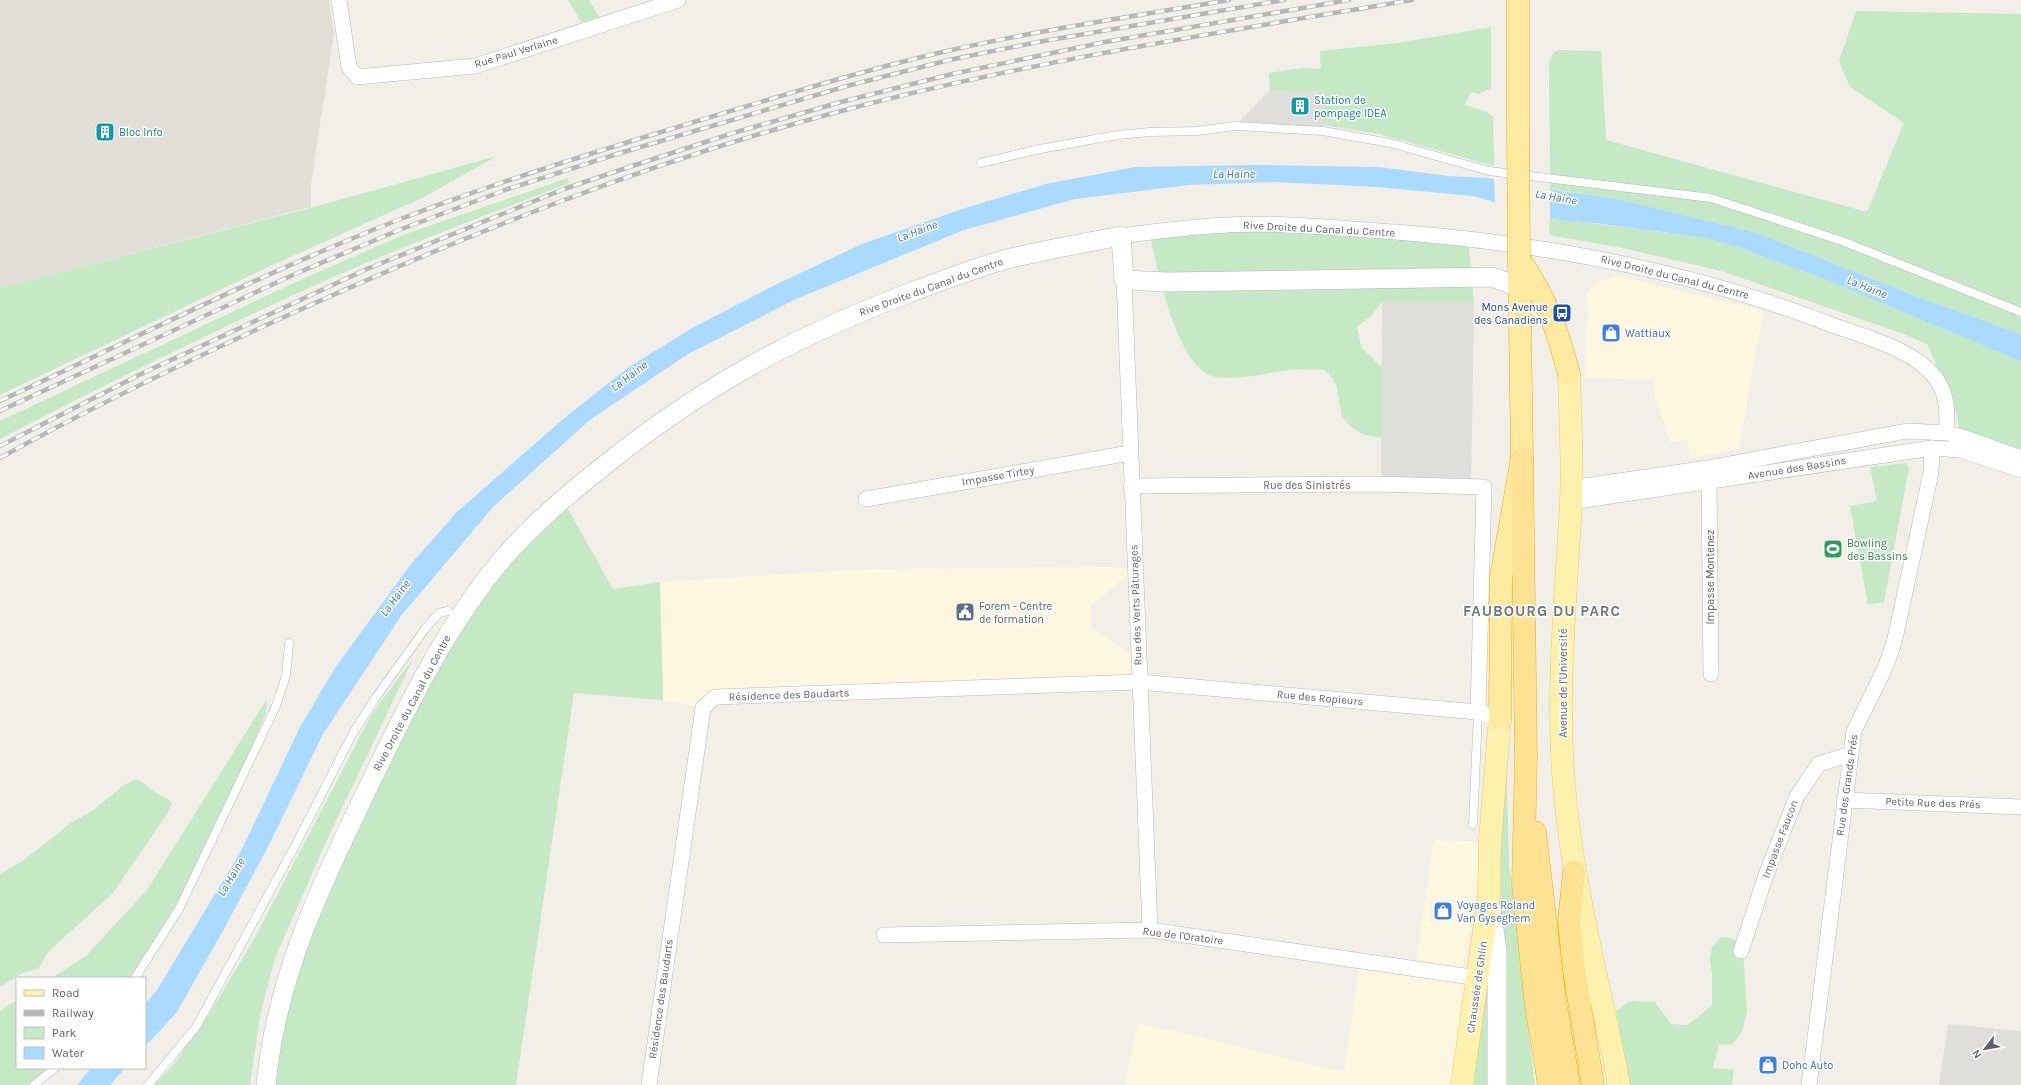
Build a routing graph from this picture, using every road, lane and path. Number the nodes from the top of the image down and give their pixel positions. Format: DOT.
graph roads {
  1 [pos="339,0"];
  2 [pos="678,0"];
  3 [pos="1518,0"];
  4 [pos="981,163"];
  5 [pos="1121,236"];
  6 [pos="1519,259"];
  7 [pos="1124,280"];
  8 [pos="1519,287"];
  9 [pos="2021,312"];
  10 [pos="1569,374"];
  11 [pos="1947,433"];
  12 [pos="1932,448"];
  13 [pos="1130,453"];
  14 [pos="1522,458"];
  15 [pos="2021,458"];
  16 [pos="2021,470"];
  17 [pos="1710,481"];
  18 [pos="1131,486"];
  19 [pos="1571,495"];
  20 [pos="866,500"];
  21 [pos="448,611"];
  22 [pos="290,643"];
  23 [pos="1711,674"];
  24 [pos="1139,682"];
  25 [pos="1478,712"];
  26 [pos="1500,719"];
  27 [pos="1850,754"];
  28 [pos="1526,756"];
  29 [pos="1844,800"];
  30 [pos="2021,807"];
  31 [pos="1473,824"];
  32 [pos="1574,872"];
  33 [pos="1489,895"];
  34 [pos="1150,930"];
  35 [pos="884,935"];
  36 [pos="1741,951"];
  37 [pos="136,977"];
  38 [pos="1478,978"];
  39 [pos="54,1069"];
  40 [pos="34,1085"];
  41 [pos="148,1085"];
  42 [pos="266,1085"];
  43 [pos="649,1085"];
  44 [pos="1462,1085"];
  45 [pos="1497,1085"];
  46 [pos="1549,1085"];
  47 [pos="1569,1085"];
  48 [pos="1593,1085"];
  49 [pos="1619,1085"];
  50 [pos="1809,1085"];
  1 -- 2 [label="street, Rue Paul Verlaine"];
  3 -- 6 [label="highway, bridge"];
  4 -- 9 [label="lane"];
  5 -- 7 [label="street"];
  5 -- 11 [label="street, Rive Droite du Canal du Centre"];
  5 -- 42 [label="street, Rive Droite du Canal du Centre"];
  6 -- 8 [label="highway"];
  6 -- 10 [label="highway"];
  7 -- 8 [label="street"];
  7 -- 13 [label="street, Rue des Verts Pâturages"];
  8 -- 14 [label="highway"];
  10 -- 19 [label="main road, Avenue de l'Université"];
  11 -- 15 [label="street"];
  11 -- 19 [label="street"];
  12 -- 16 [label="street, Avenue des Bassins"];
  12 -- 17 [label="street, Avenue des Bassins"];
  12 -- 27 [label="street, Rue des Grands Prés"];
  13 -- 18 [label="street, Rue des Verts Pâturages"];
  13 -- 20 [label="street, Impasse Tirtey"];
  14 -- 26 [label="highway"];
  14 -- 28 [label="highway"];
  17 -- 19 [label="street, Avenue des Bassins"];
  17 -- 23 [label="street, Impasse Montenez"];
  18 -- 24 [label="street, Rue des Verts Pâturages"];
  18 -- 25 [label="street, Rue des Sinistrés"];
  19 -- 32 [label="main road, Avenue de l'Université"];
  21 -- 41 [label="lane"];
  22 -- 37 [label="lane"];
  24 -- 25 [label="street, Rue des Ropieurs"];
  24 -- 34 [label="street, Rue des Verts Pâturages"];
  24 -- 43 [label="street, Résidence des Baudarts"];
  25 -- 26 [label="street, Rue des Ropieurs"];
  25 -- 31 [label="lane"];
  26 -- 33 [label="main road, Chaussée de Ghlin"];
  27 -- 29 [label="street, Rue des Grands Prés"];
  27 -- 36 [label="street, Impasse Faucon"];
  28 -- 46 [label="highway"];
  28 -- 47 [label="highway"];
  29 -- 30 [label="street, Petite Rue des Prés"];
  29 -- 50 [label="street, Rue des Grands Prés"];
  32 -- 48 [label="highway"];
  32 -- 49 [label="main road, Avenue de l'Université"];
  33 -- 38 [label="main road, Chaussée de Ghlin"];
  33 -- 45 [label="street"];
  34 -- 35 [label="street, Rue de l'Oratoire"];
  34 -- 38 [label="street, Rue de l'Oratoire"];
  38 -- 44 [label="main road, Chaussée de Ghlin"];
  39 -- 40 [label="lane"];
}
